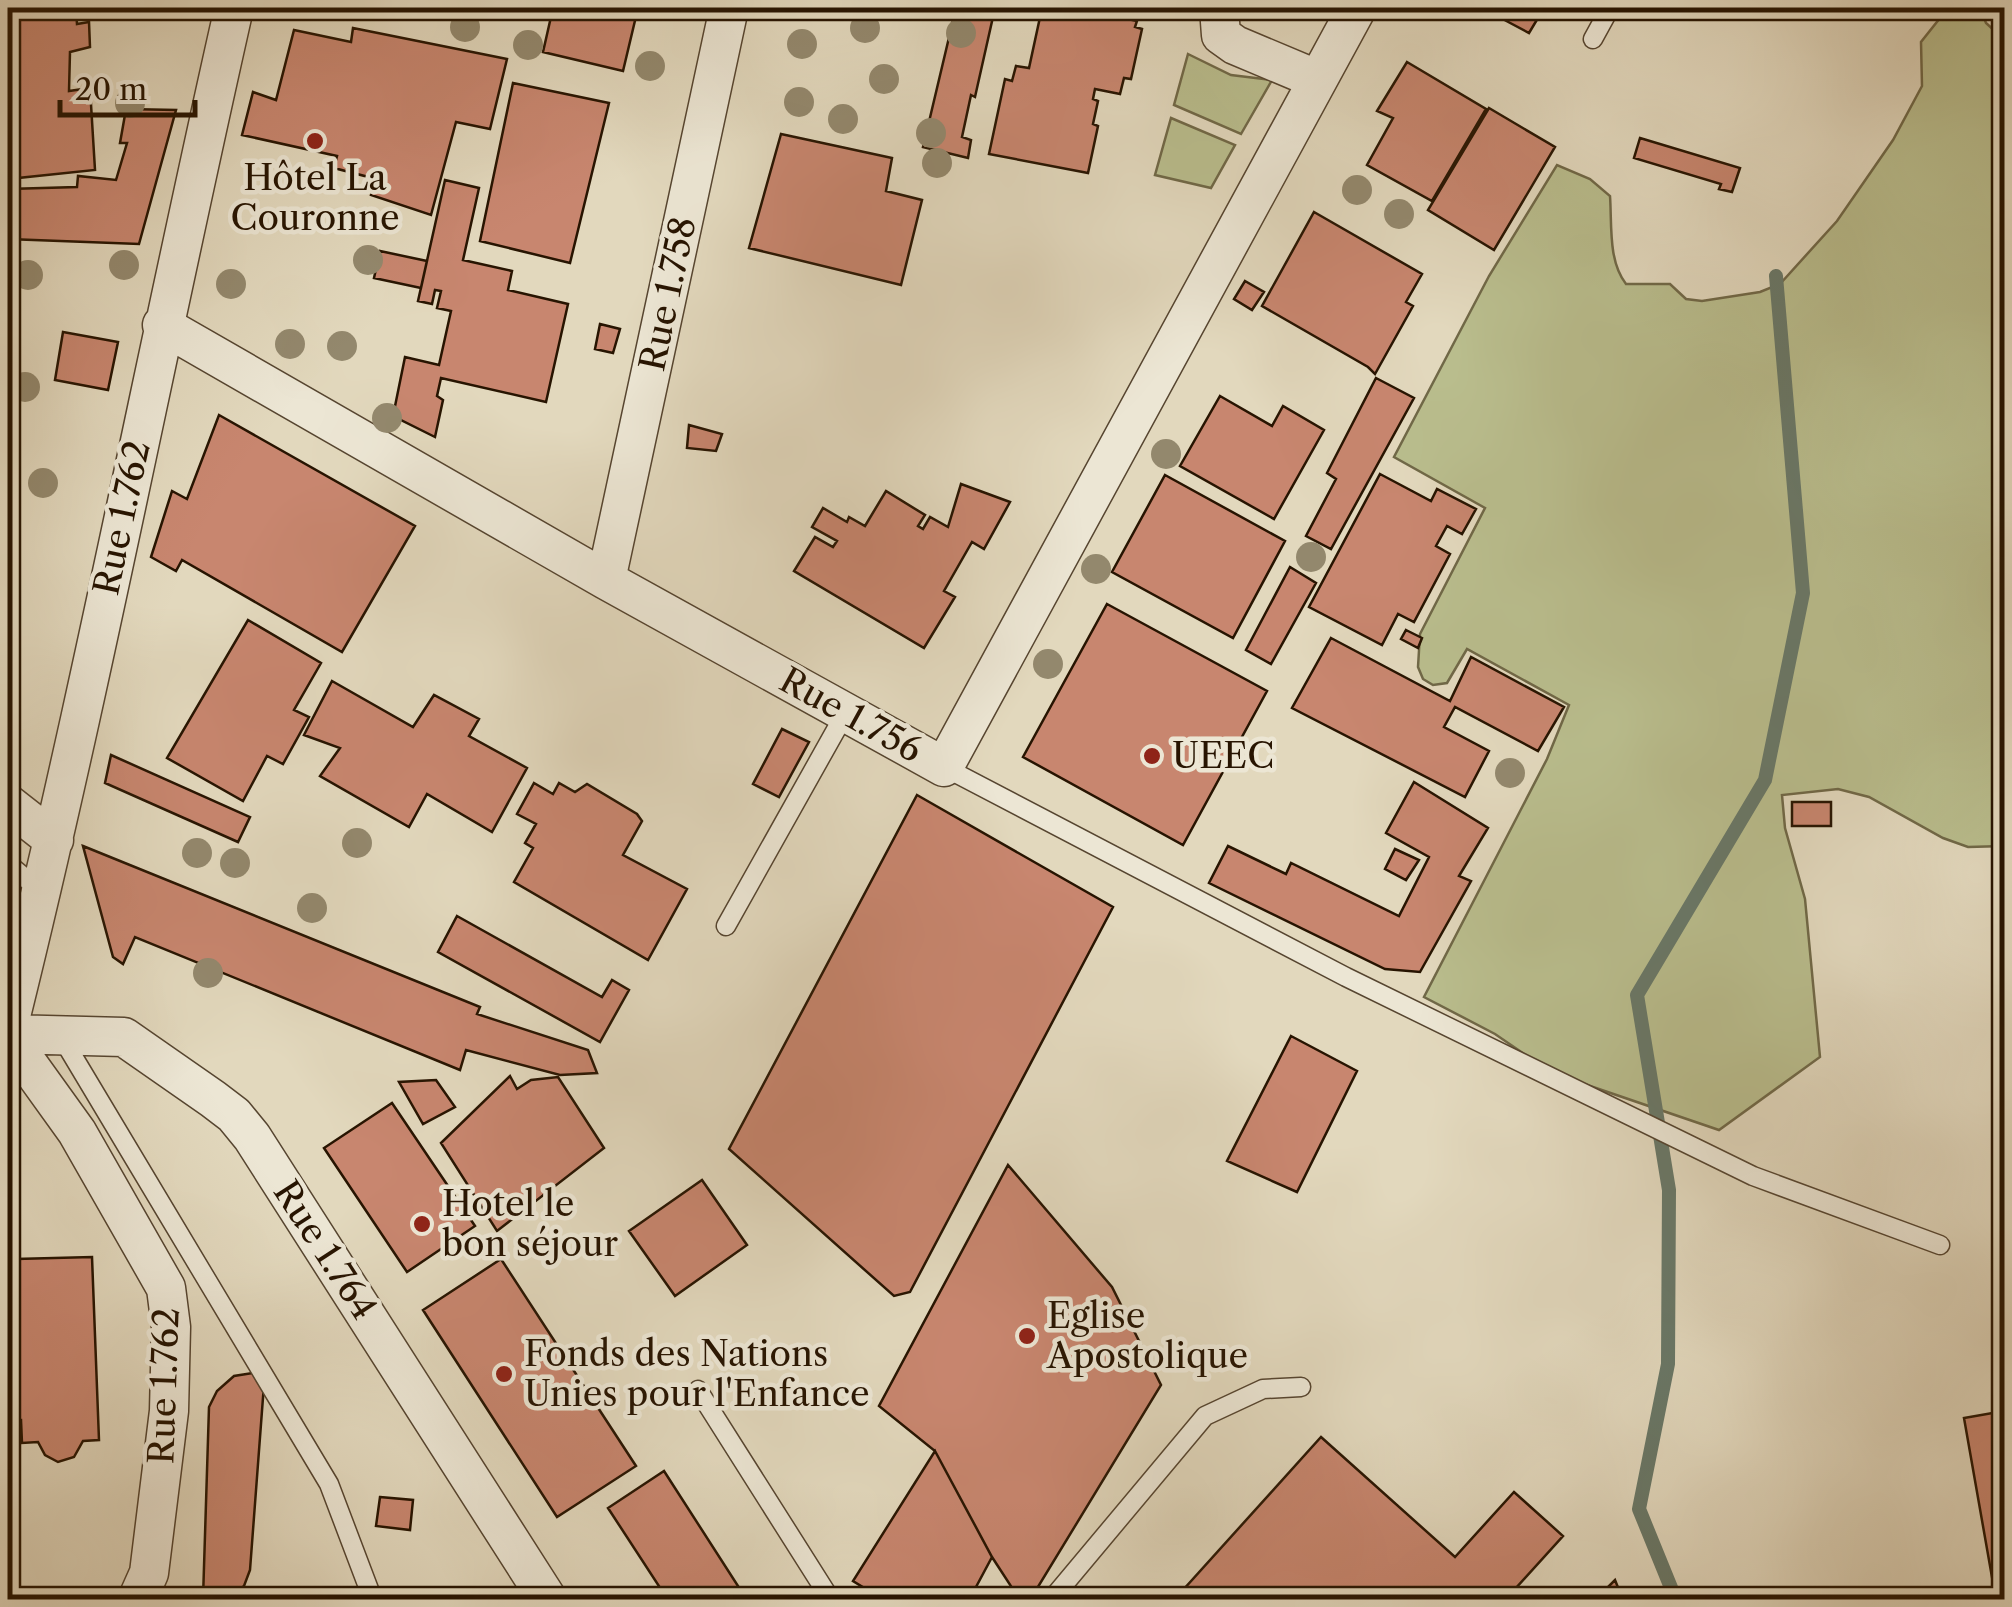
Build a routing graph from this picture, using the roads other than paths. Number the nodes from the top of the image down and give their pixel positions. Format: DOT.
graph roads {
  1 [pos="234,8"];
  2 [pos="730,8"];
  3 [pos="1219,8"];
  4 [pos="1357,8"];
  5 [pos="1610,8"];
  6 [pos="1593,39"];
  7 [pos="1316,79"];
  8 [pos="162,325"];
  9 [pos="606,580"];
  10 [pos="846,712"];
  11 [pos="944,766"];
  12 [pos="8,804"];
  13 [pos="54,840"];
  14 [pos="8,864"];
  15 [pos="42,892"];
  16 [pos="726,926"];
  17 [pos="8,1033"];
  18 [pos="62,1037"];
  19 [pos="1940,1245"];
  20 [pos="1301,1386"];
  21 [pos="698,1390"];
  22 [pos="137,1600"];
  23 [pos="373,1600"];
  24 [pos="548,1600"];
  25 [pos="831,1600"];
  26 [pos="1051,1600"];
  1 -- 8 [label="street, Rue 1.762"];
  2 -- 9 [label="street, Rue 1.758"];
  3 -- 7 [label="street"];
  4 -- 7 [label="street, Rue 1.756"];
  5 -- 6 [label="lane"];
  7 -- 11 [label="street, Rue 1.756"];
  8 -- 9 [label="street, Rue 1.756"];
  8 -- 13 [label="street, Rue 1.762"];
  9 -- 10 [label="street, Rue 1.756"];
  10 -- 11 [label="street, Rue 1.756"];
  10 -- 16 [label="lane"];
  11 -- 19 [label="lane"];
  12 -- 13 [label="street"];
  13 -- 15 [label="street, Rue 1.762"];
  14 -- 15 [label="lane"];
  15 -- 17 [label="street, Rue 1.762"];
  17 -- 18 [label="street, Rue 1.764"];
  17 -- 22 [label="street, Rue 1.762"];
  18 -- 23 [label="lane"];
  18 -- 24 [label="street, Rue 1.764"];
  20 -- 26 [label="lane"];
  21 -- 25 [label="lane"];
}
